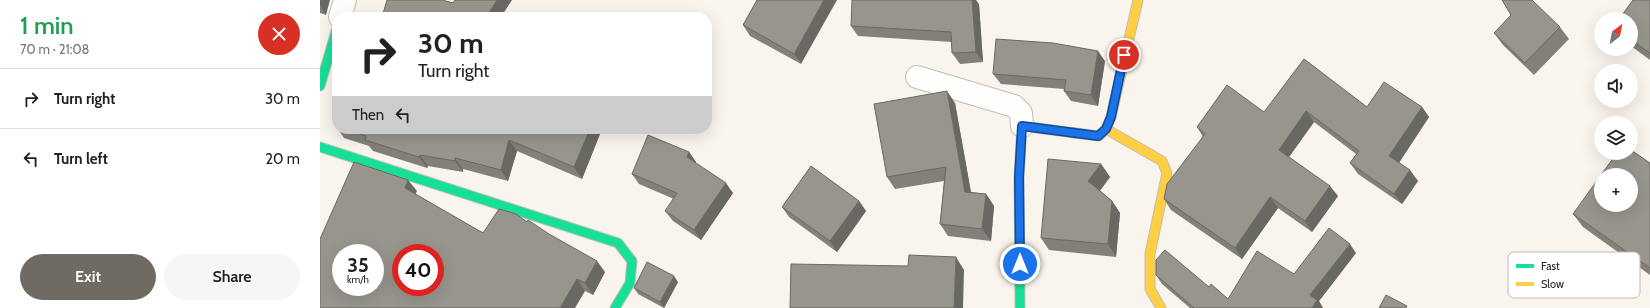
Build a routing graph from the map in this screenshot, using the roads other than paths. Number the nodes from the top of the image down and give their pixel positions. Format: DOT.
graph roads {
  1 [pos="345,0"];
  2 [pos="1138,0"];
  3 [pos="341,12"];
  4 [pos="332,45"];
  5 [pos="917,77"];
  6 [pos="320,86"];
  7 [pos="1022,126"];
  8 [pos="1106,129"];
  9 [pos="320,147"];
  10 [pos="615,308"];
  11 [pos="1020,308"];
  12 [pos="1161,308"];
  1 -- 3 [label="street"];
  2 -- 8 [label="street"];
  4 -- 6 [label="street"];
  5 -- 7 [label="street"];
  7 -- 8 [label="street"];
  7 -- 11 [label="street"];
  8 -- 12 [label="street"];
  9 -- 10 [label="street"];
}
